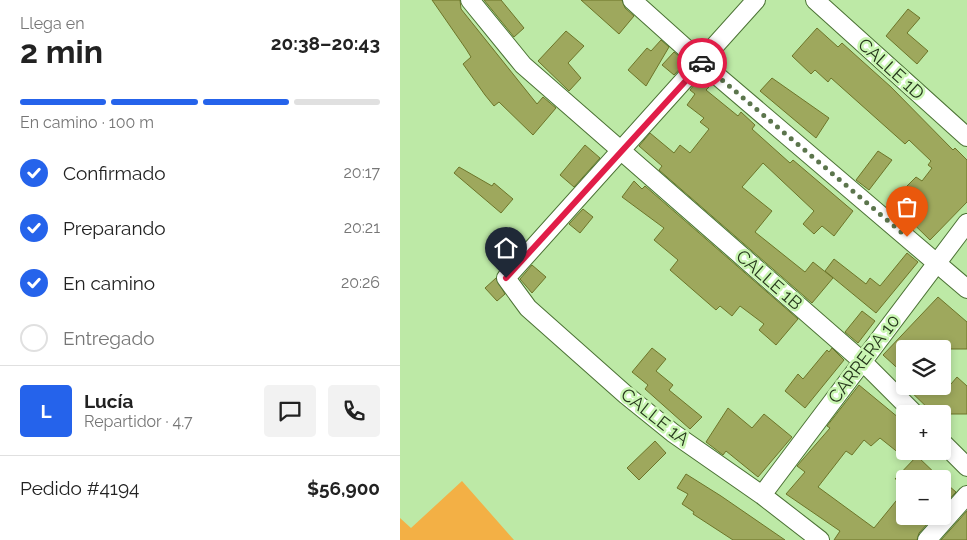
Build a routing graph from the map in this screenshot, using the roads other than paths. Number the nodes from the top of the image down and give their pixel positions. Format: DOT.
graph roads {
  1 [pos="470,0"];
  2 [pos="632,0"];
  3 [pos="756,0"];
  4 [pos="815,0"];
  5 [pos="701,62"];
  6 [pos="967,138"];
  7 [pos="620,151"];
  8 [pos="967,223"];
  9 [pos="937,262"];
  10 [pos="967,289"];
  11 [pos="862,361"];
  12 [pos="905,405"];
  13 [pos="951,451"];
  14 [pos="967,467"];
  15 [pos="762,495"];
  16 [pos="967,495"];
  17 [pos="820,540"];
  18 [pos="927,540"];
  1 -- 7 [label="street, CALLE 1B"];
  2 -- 5 [label="street"];
  3 -- 5 [label="street"];
  4 -- 6 [label="street, CALLE 1D"];
  5 -- 7 [label="street"];
  5 -- 9 [label="street"];
  7 -- 11 [label="street, CALLE 1B"];
  7 -- 15 [label="street, CALLE 1A"];
  8 -- 9 [label="street, CARRERA 10"];
  9 -- 10 [label="street"];
  9 -- 11 [label="street, CARRERA 10"];
  11 -- 12 [label="street, CALLE 1B"];
  11 -- 15 [label="street, CARRERA 10"];
  13 -- 14 [label="street"];
  15 -- 17 [label="street, CALLE 1A"];
  16 -- 18 [label="street"];
}
